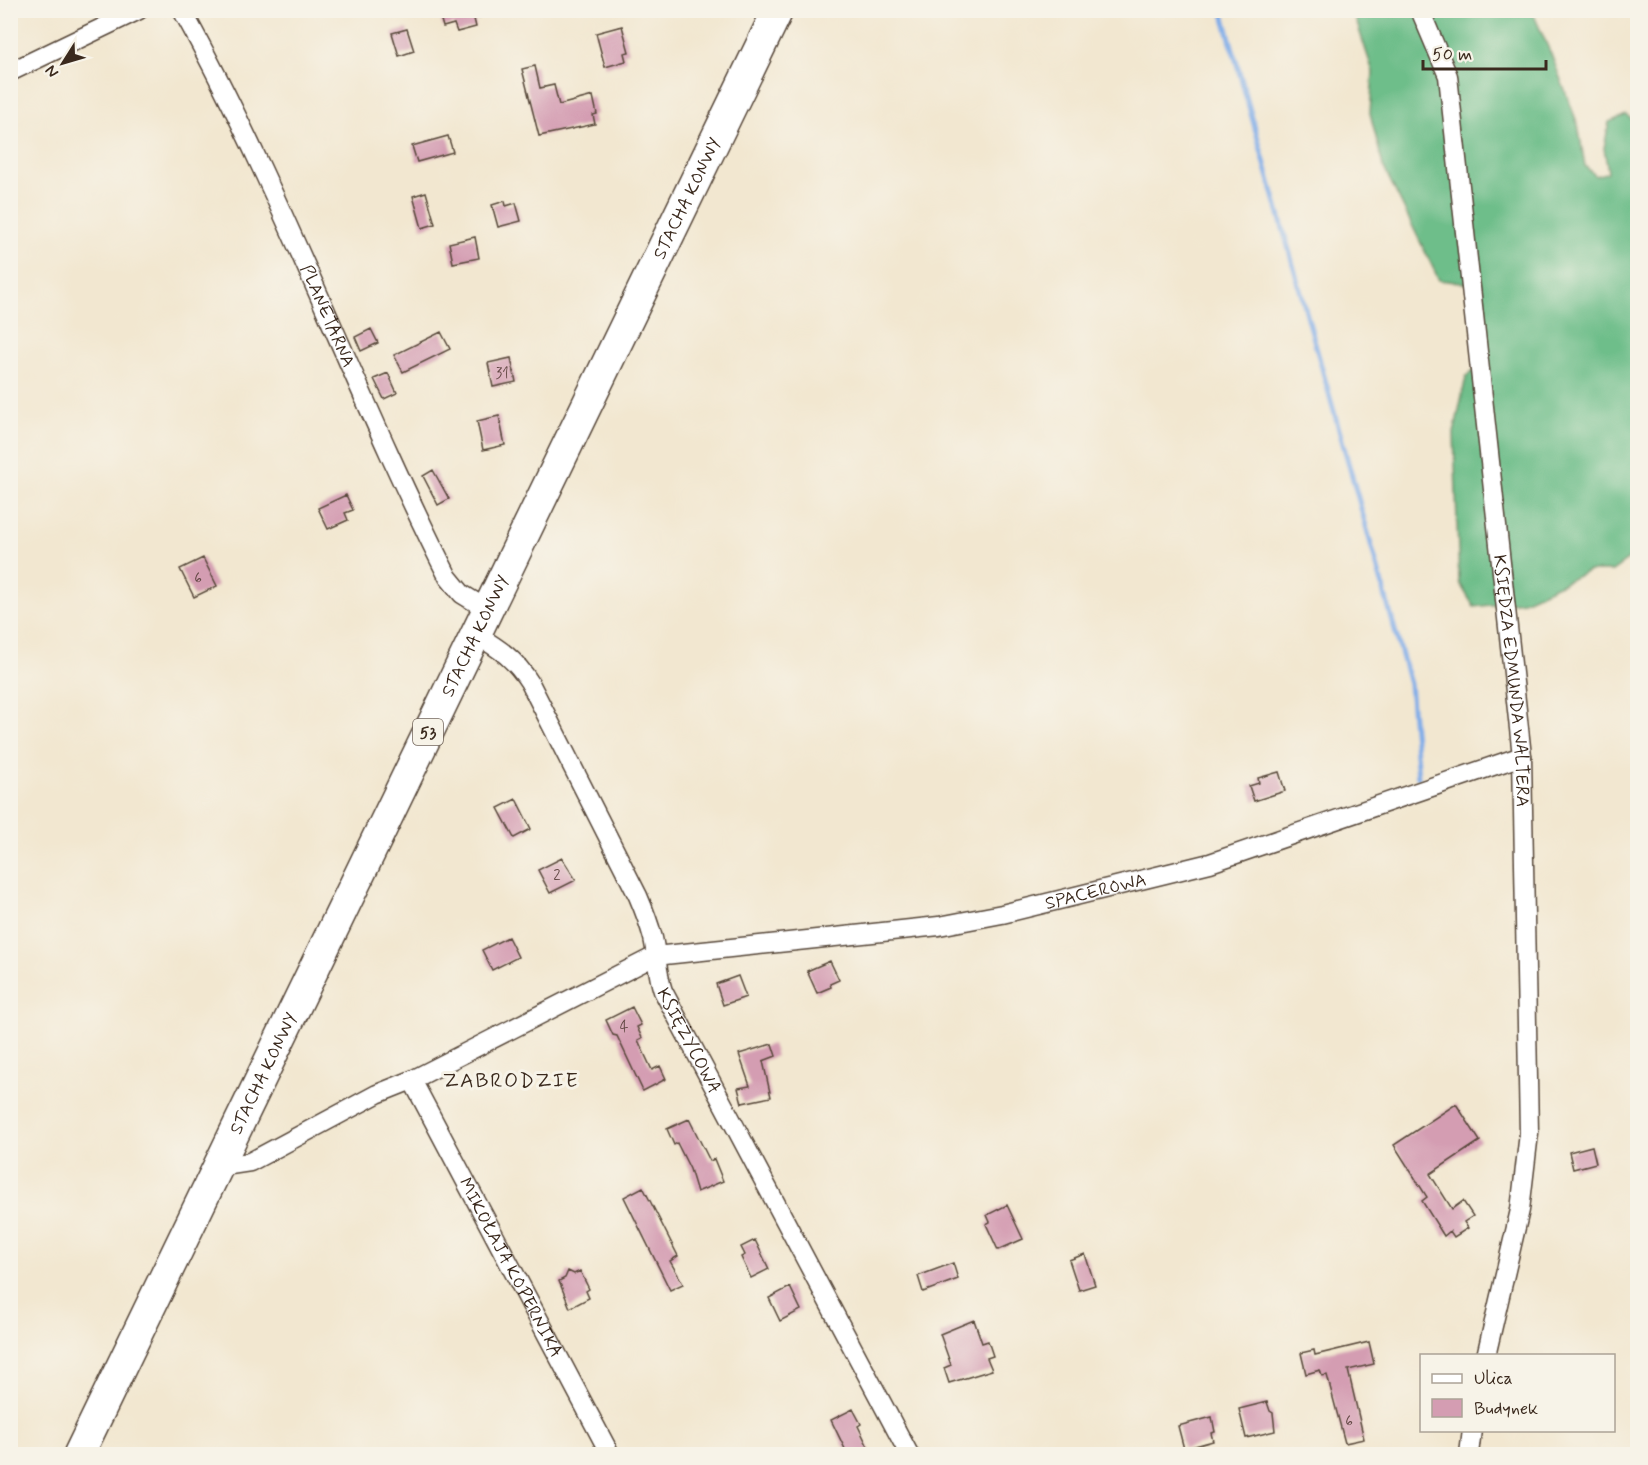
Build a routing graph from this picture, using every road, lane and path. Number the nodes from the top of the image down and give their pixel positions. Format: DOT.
graph roads {
  1 [pos="139,10"];
  2 [pos="182,10"];
  3 [pos="778,10"];
  4 [pos="1420,10"];
  5 [pos="10,72"];
  6 [pos="481,622"];
  7 [pos="1522,756"];
  8 [pos="655,956"];
  9 [pos="412,1080"];
  10 [pos="218,1167"];
  11 [pos="1486,1354"];
  12 [pos="1472,1432"];
  13 [pos="79,1455"];
  14 [pos="610,1455"];
  15 [pos="909,1455"];
  16 [pos="1469,1455"];
  1 -- 5 [label="street"];
  2 -- 6 [label="street, PLANETARNA"];
  3 -- 6 [label="main road, STACHA KONWY / 53"];
  4 -- 7 [label="street, KSIĘDZA EDMUNDA WALTERA"];
  6 -- 8 [label="street, KSIĘŻYCOWA"];
  6 -- 10 [label="main road, STACHA KONWY / 53"];
  7 -- 8 [label="street, SPACEROWA"];
  7 -- 11 [label="street, KSIĘDZA EDMUNDA WALTERA"];
  8 -- 9 [label="street"];
  8 -- 15 [label="street, KSIĘŻYCOWA"];
  9 -- 10 [label="street"];
  9 -- 14 [label="street, MIKOŁAJA KOPERNIKA"];
  10 -- 13 [label="main road, STACHA KONWY / 53"];
  12 -- 16 [label="street"];
}
